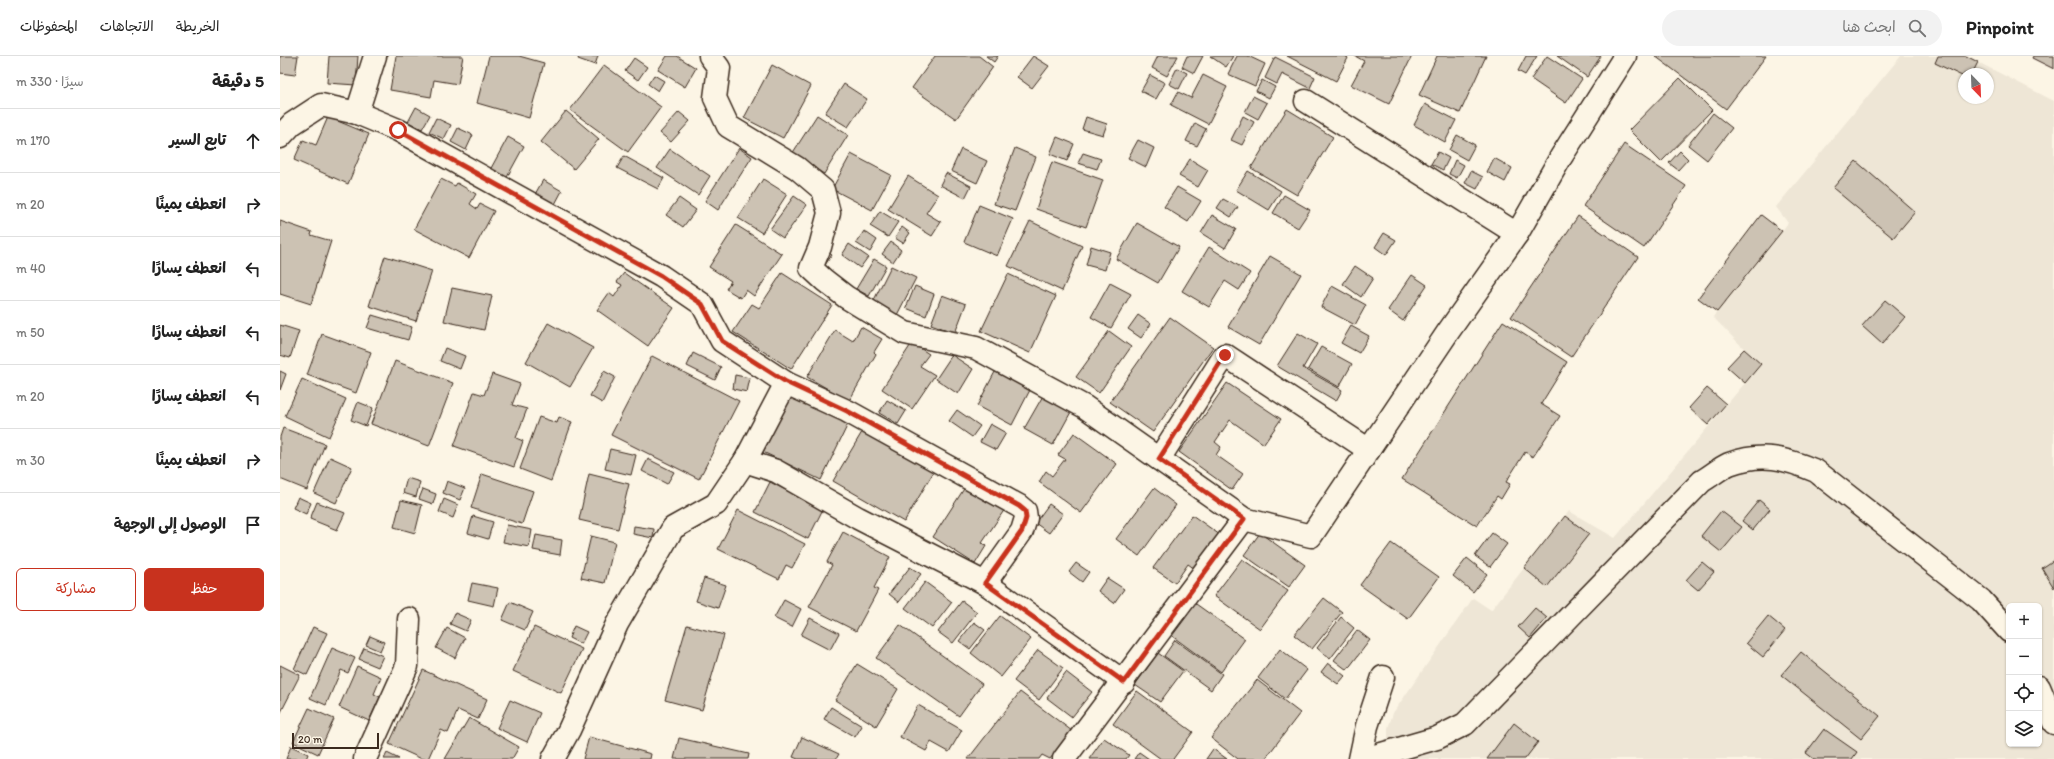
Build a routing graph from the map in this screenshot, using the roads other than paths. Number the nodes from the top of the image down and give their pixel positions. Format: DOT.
graph roads {
  1 [pos="375,56"];
  2 [pos="710,56"];
  3 [pos="1625,56"];
  4 [pos="1306,101"];
  5 [pos="357,113"];
  6 [pos="280,137"];
  7 [pos="1517,234"];
  8 [pos="786,382"];
  9 [pos="1369,450"];
  10 [pos="1159,459"];
  11 [pos="745,461"];
  12 [pos="1244,519"];
  13 [pos="985,583"];
  14 [pos="409,619"];
  15 [pos="2006,628"];
  16 [pos="1383,677"];
  17 [pos="1124,682"];
  18 [pos="2042,695"];
  19 [pos="2054,723"];
  20 [pos="365,759"];
  21 [pos="553,759"];
  22 [pos="1064,759"];
  23 [pos="1360,759"];
  24 [pos="1364,759"];
  1 -- 5 [label="street"];
  2 -- 10 [label="street"];
  3 -- 7 [label="street"];
  4 -- 7 [label="street"];
  5 -- 6 [label="street"];
  5 -- 8 [label="street"];
  7 -- 9 [label="street"];
  8 -- 11 [label="street"];
  8 -- 13 [label="street"];
  9 -- 10 [label="street"];
  9 -- 12 [label="street"];
  10 -- 12 [label="street"];
  11 -- 13 [label="street"];
  11 -- 21 [label="street"];
  12 -- 17 [label="street"];
  13 -- 17 [label="street"];
  14 -- 20 [label="street"];
  15 -- 24 [label="street"];
  16 -- 23 [label="street"];
  17 -- 22 [label="street"];
  18 -- 19 [label="street"];
}
